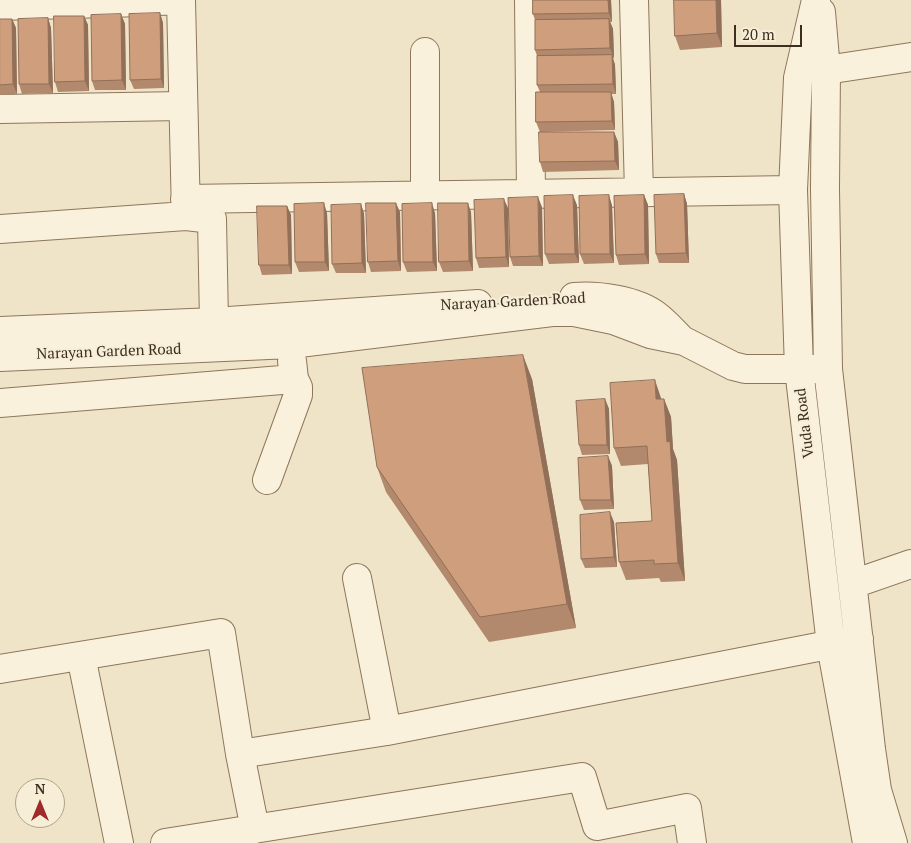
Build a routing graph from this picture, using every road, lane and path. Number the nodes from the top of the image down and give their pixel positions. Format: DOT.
graph roads {
  1 [pos="177,0"];
  2 [pos="181,0"];
  3 [pos="529,0"];
  4 [pos="634,0"];
  5 [pos="818,0"];
  6 [pos="142,1"];
  7 [pos="45,2"];
  8 [pos="0,6"];
  9 [pos="425,52"];
  10 [pos="911,57"];
  11 [pos="826,70"];
  12 [pos="183,106"];
  13 [pos="0,109"];
  14 [pos="793,190"];
  15 [pos="640,193"];
  16 [pos="531,194"];
  17 [pos="425,196"];
  18 [pos="186,207"];
  19 [pos="0,229"];
  20 [pos="0,331"];
  21 [pos="211,335"];
  22 [pos="684,341"];
  23 [pos="291,344"];
  24 [pos="0,357"];
  25 [pos="799,369"];
  26 [pos="828,369"];
  27 [pos="294,379"];
  28 [pos="0,403"];
  29 [pos="267,480"];
  30 [pos="911,564"];
  31 [pos="357,578"];
  32 [pos="853,584"];
  33 [pos="859,639"];
  34 [pos="831,644"];
  35 [pos="81,656"];
  36 [pos="0,669"];
  37 [pos="387,731"];
  38 [pos="240,754"];
  39 [pos="255,829"];
  40 [pos="119,843"];
  41 [pos="165,843"];
  42 [pos="692,843"];
  43 [pos="867,843"];
  44 [pos="893,843"];
  1 -- 6 [label="street"];
  2 -- 12 [label="street"];
  3 -- 16 [label="street"];
  4 -- 15 [label="street"];
  5 -- 11 [label="street, Vuda Road"];
  5 -- 14 [label="street, Vuda Road"];
  6 -- 7 [label="street"];
  7 -- 8 [label="street"];
  9 -- 17 [label="street"];
  10 -- 11 [label="street"];
  11 -- 26 [label="street, Vuda Road"];
  12 -- 13 [label="street"];
  12 -- 18 [label="street"];
  14 -- 15 [label="street"];
  14 -- 25 [label="street, Vuda Road"];
  15 -- 16 [label="street"];
  16 -- 17 [label="street"];
  17 -- 18 [label="street"];
  18 -- 19 [label="street"];
  18 -- 21 [label="street"];
  20 -- 21 [label="street, Narayan Garden Road"];
  21 -- 22 [label="street, Narayan Garden Road"];
  21 -- 23 [label="street, Narayan Garden Road"];
  21 -- 24 [label="street, Narayan Garden Road"];
  22 -- 23 [label="street, Narayan Garden Road"];
  22 -- 25 [label="street"];
  23 -- 27 [label="street"];
  25 -- 26 [label="street"];
  25 -- 34 [label="street, Vuda Road"];
  26 -- 32 [label="street, Vuda Road"];
  27 -- 28 [label="street"];
  27 -- 29 [label="street"];
  30 -- 32 [label="street"];
  31 -- 37 [label="street"];
  32 -- 33 [label="street, Vuda Road"];
  33 -- 34 [label="street"];
  33 -- 44 [label="street, Vuda Road"];
  34 -- 37 [label="street"];
  34 -- 43 [label="street, Vuda Road"];
  35 -- 36 [label="street"];
  35 -- 38 [label="street"];
  35 -- 40 [label="street"];
  37 -- 38 [label="street"];
  38 -- 39 [label="street"];
  39 -- 41 [label="street"];
  39 -- 42 [label="street"];
}
